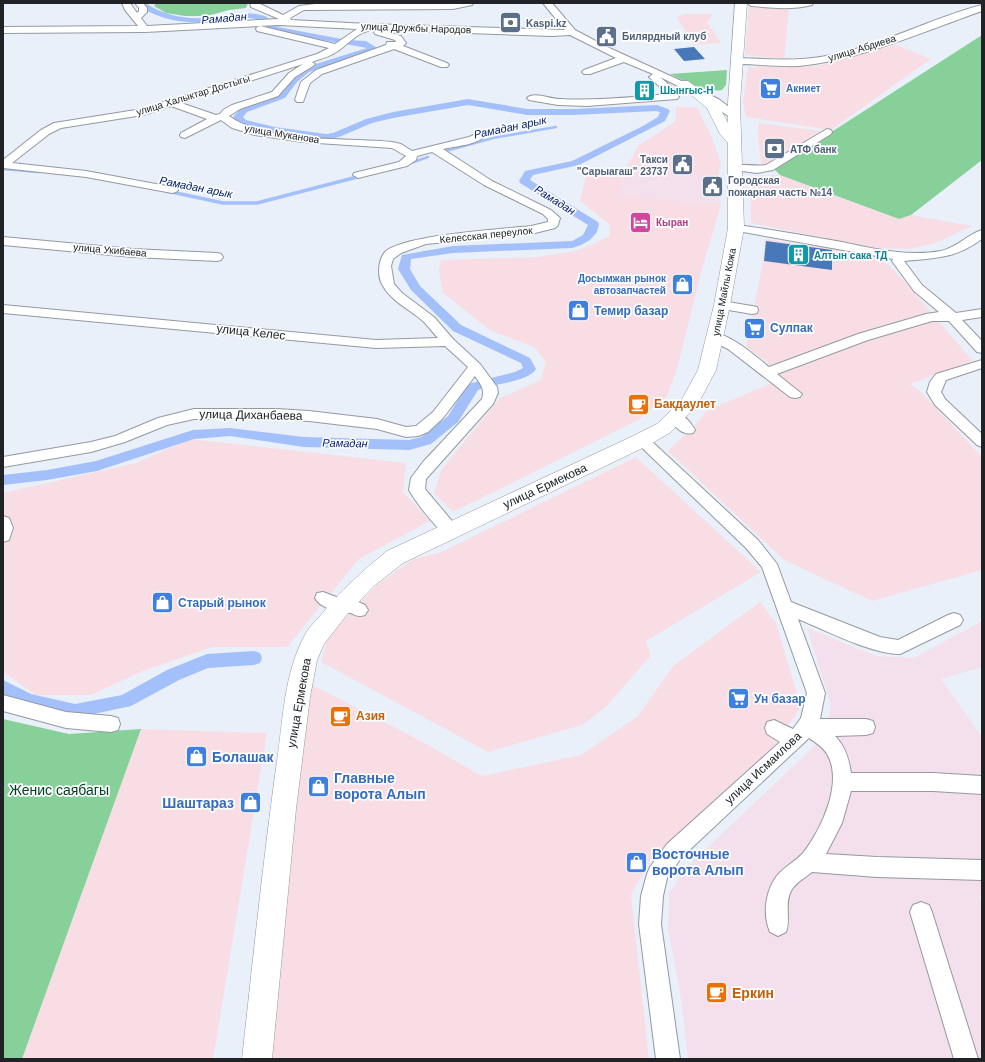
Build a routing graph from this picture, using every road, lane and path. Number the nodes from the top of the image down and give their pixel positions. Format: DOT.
graph roads {
  1 [pos="126,3"];
  2 [pos="140,3"];
  3 [pos="254,3"];
  4 [pos="469,3"];
  5 [pos="547,3"];
  6 [pos="741,3"];
  7 [pos="751,3"];
  8 [pos="809,3"];
  9 [pos="982,8"];
  10 [pos="439,14"];
  11 [pos="136,18"];
  12 [pos="281,20"];
  13 [pos="235,25"];
  14 [pos="366,28"];
  15 [pos="16,29"];
  16 [pos="144,29"];
  17 [pos="3,30"];
  18 [pos="572,32"];
  19 [pos="3,39"];
  20 [pos="344,41"];
  21 [pos="393,46"];
  22 [pos="320,56"];
  23 [pos="625,58"];
  24 [pos="737,61"];
  25 [pos="444,66"];
  26 [pos="650,68"];
  27 [pos="587,72"];
  28 [pos="735,86"];
  29 [pos="690,87"];
  30 [pos="532,98"];
  31 [pos="300,100"];
  32 [pos="171,103"];
  33 [pos="734,114"];
  34 [pos="219,118"];
  35 [pos="827,132"];
  36 [pos="185,135"];
  37 [pos="481,135"];
  38 [pos="734,142"];
  39 [pos="435,149"];
  40 [pos="411,154"];
  41 [pos="4,164"];
  42 [pos="735,167"];
  43 [pos="358,175"];
  44 [pos="172,190"];
  45 [pos="736,228"];
  46 [pos="981,236"];
  47 [pos="3,240"];
  48 [pos="217,257"];
  49 [pos="900,257"];
  50 [pos="722,305"];
  51 [pos="3,309"];
  52 [pos="752,310"];
  53 [pos="982,313"];
  54 [pos="953,317"];
  55 [pos="715,337"];
  56 [pos="448,342"];
  57 [pos="982,349"];
  58 [pos="982,364"];
  59 [pos="769,372"];
  60 [pos="483,377"];
  61 [pos="795,394"];
  62 [pos="676,418"];
  63 [pos="688,430"];
  64 [pos="642,440"];
  65 [pos="982,442"];
  66 [pos="3,462"];
  67 [pos="3,522"];
  68 [pos="451,531"];
  69 [pos="3,536"];
  70 [pos="784,606"];
  71 [pos="954,620"];
  72 [pos="3,703"];
  73 [pos="111,724"];
  74 [pos="866,727"];
  75 [pos="774,728"];
  76 [pos="801,734"];
  77 [pos="842,782"];
  78 [pos="982,785"];
  79 [pos="808,862"];
  80 [pos="982,870"];
  81 [pos="921,912"];
  82 [pos="778,925"];
  83 [pos="257,1059"];
  84 [pos="668,1059"];
  85 [pos="966,1059"];
  1 -- 11 [label="street"];
  2 -- 11 [label="street"];
  3 -- 12 [label="street"];
  4 -- 10 [label="street"];
  5 -- 18 [label="street"];
  6 -- 24 [label="main road, улица Майлы Кожа"];
  7 -- 8 [label="street"];
  9 -- 24 [label="street, улица Абдиева"];
  10 -- 12 [label="street"];
  10 -- 14 [label="street, улица Дружбы Народов"];
  10 -- 18 [label="street, улица Дружбы Народов"];
  11 -- 16 [label="street"];
  12 -- 13 [label="street, улица Дружбы Народов"];
  12 -- 14 [label="street, улица Дружбы Народов"];
  13 -- 16 [label="street"];
  13 -- 20 [label="street, улица Дружбы Народов"];
  14 -- 20 [label="street"];
  14 -- 21 [label="street"];
  15 -- 16 [label="street"];
  15 -- 17 [label="street"];
  15 -- 19 [label="street"];
  18 -- 23 [label="street"];
  20 -- 21 [label="street, улица Дружбы Народов"];
  20 -- 22 [label="street, улица Халыктар Достыгы"];
  21 -- 25 [label="street, улица Дружбы Народов"];
  21 -- 31 [label="street"];
  22 -- 32 [label="street, улица Халыктар Достыгы"];
  22 -- 34 [label="street, улица Муканова"];
  23 -- 26 [label="street"];
  23 -- 27 [label="street"];
  24 -- 28 [label="main road, улица Майлы Кожа"];
  26 -- 29 [label="street"];
  26 -- 30 [label="street"];
  28 -- 29 [label="main road"];
  28 -- 33 [label="main road, улица Майлы Кожа"];
  29 -- 33 [label="street"];
  29 -- 38 [label="main road"];
  32 -- 34 [label="street"];
  32 -- 41 [label="street, улица Халыктар Достыгы"];
  33 -- 38 [label="main road, улица Майлы Кожа"];
  34 -- 36 [label="street"];
  34 -- 40 [label="street, улица Муканова"];
  35 -- 42 [label="street"];
  37 -- 39 [label="street"];
  38 -- 42 [label="main road, улица Майлы Кожа"];
  39 -- 40 [label="street"];
  39 -- 56 [label="street, Келесская переулок"];
  40 -- 43 [label="street"];
  41 -- 44 [label="street"];
  42 -- 45 [label="main road, улица Майлы Кожа"];
  45 -- 49 [label="street"];
  45 -- 50 [label="main road, улица Майлы Кожа"];
  46 -- 49 [label="street"];
  47 -- 48 [label="street, улица Укибаева"];
  49 -- 54 [label="street"];
  50 -- 52 [label="street"];
  50 -- 55 [label="main road, улица Майлы Кожа"];
  51 -- 56 [label="street, улица Келес"];
  53 -- 54 [label="street"];
  54 -- 57 [label="street"];
  54 -- 59 [label="street"];
  55 -- 59 [label="street"];
  55 -- 62 [label="main road, улица Майлы Кожа"];
  56 -- 60 [label="street"];
  58 -- 65 [label="street"];
  59 -- 61 [label="street"];
  60 -- 66 [label="street, улица Диханбаева"];
  60 -- 68 [label="street"];
  62 -- 63 [label="street"];
  62 -- 64 [label="main road, улица Майлы Кожа"];
  64 -- 68 [label="main road, улица Ермекова"];
  64 -- 70 [label="street, улица Исмаилова"];
  67 -- 69 [label="street"];
  68 -- 83 [label="main road, улица Ермекова"];
  70 -- 71 [label="street"];
  70 -- 76 [label="street, улица Исмаилова"];
  72 -- 73 [label="street"];
  74 -- 76 [label="street"];
  75 -- 76 [label="street"];
  76 -- 77 [label="street"];
  76 -- 84 [label="street, улица Исмаилова"];
  77 -- 78 [label="street"];
  77 -- 79 [label="street"];
  79 -- 80 [label="street"];
  79 -- 82 [label="street"];
  81 -- 85 [label="street"];
}
